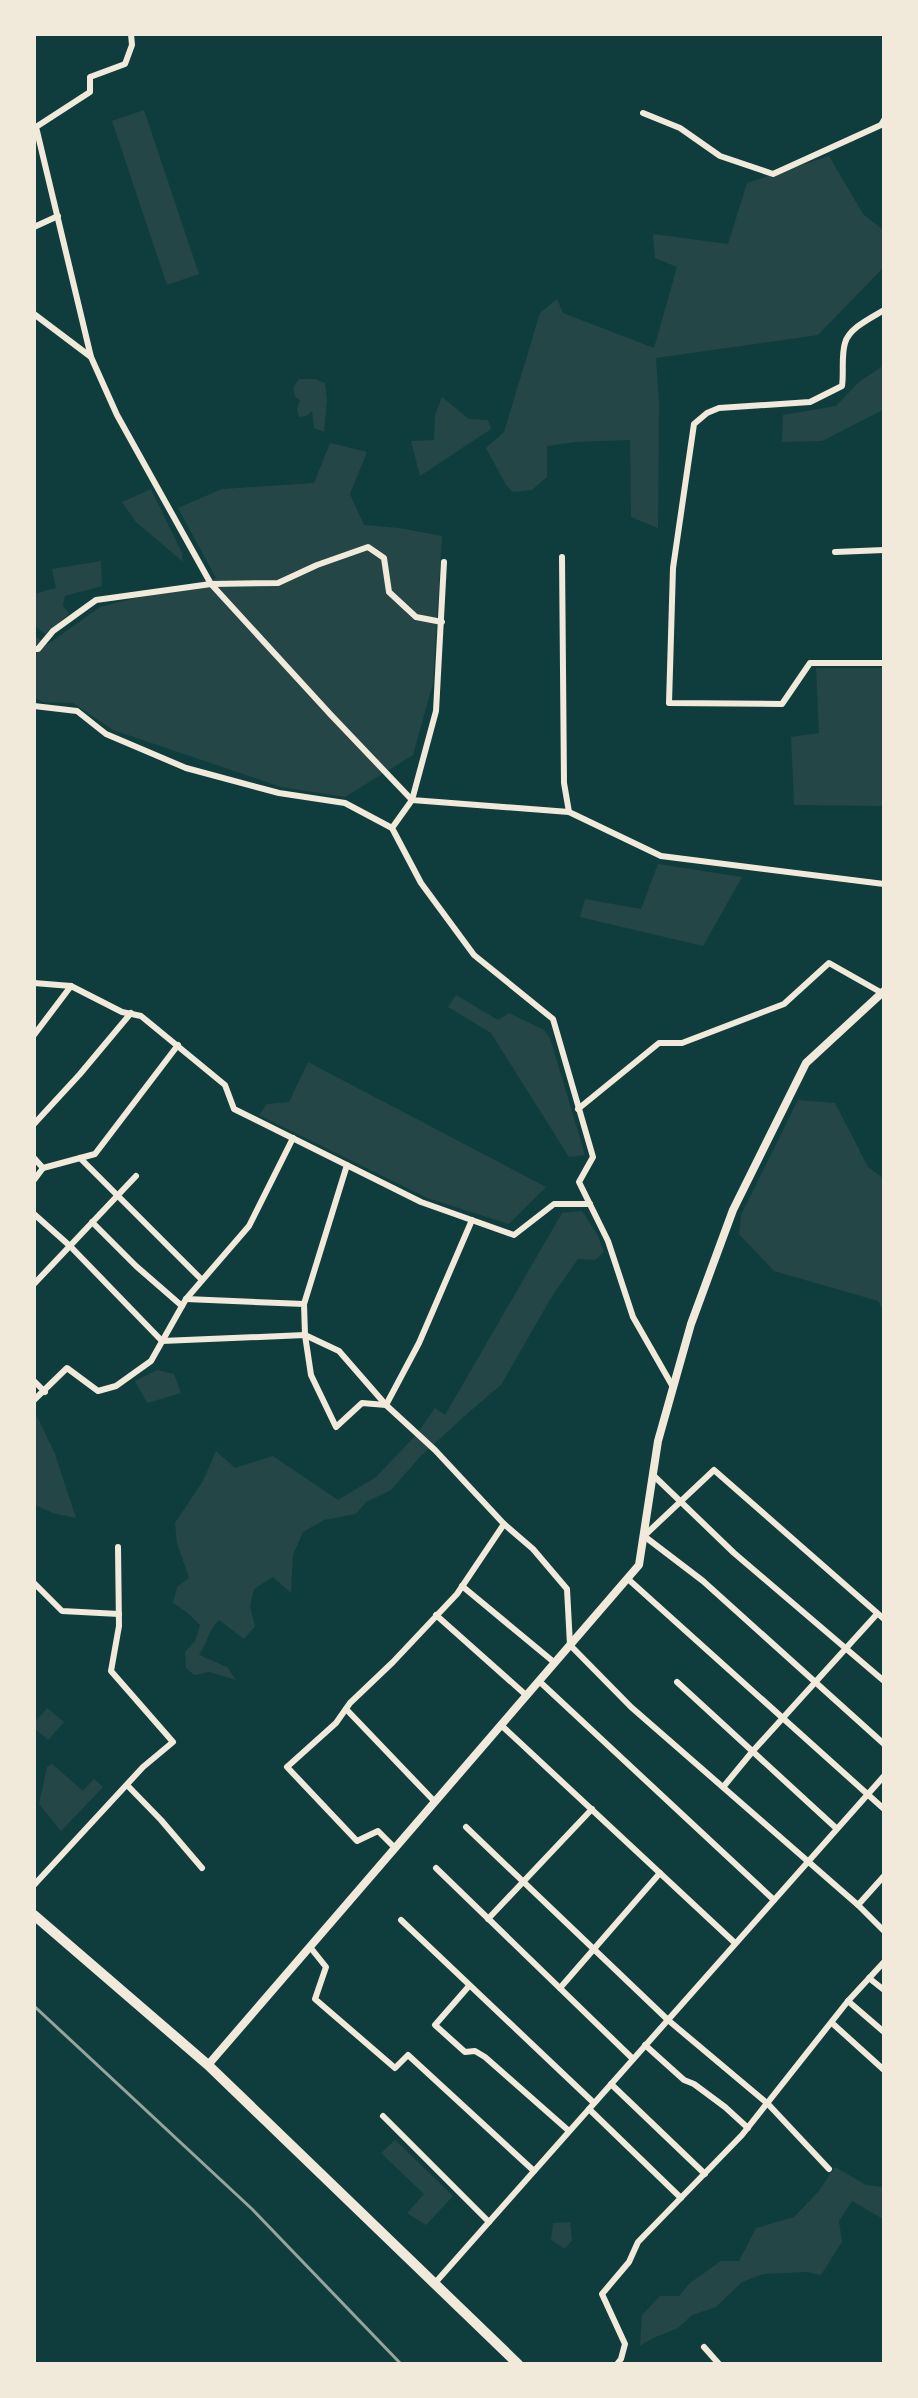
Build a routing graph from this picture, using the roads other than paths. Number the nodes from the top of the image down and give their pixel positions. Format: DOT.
graph roads {
  1 [pos="131,34"];
  2 [pos="643,113"];
  3 [pos="884,120"];
  4 [pos="58,216"];
  5 [pos="34,227"];
  6 [pos="884,310"];
  7 [pos="34,314"];
  8 [pos="92,357"];
  9 [pos="884,550"];
  10 [pos="835,552"];
  11 [pos="562,557"];
  12 [pos="444,562"];
  13 [pos="211,584"];
  14 [pos="442,622"];
  15 [pos="34,649"];
  16 [pos="884,663"];
  17 [pos="34,706"];
  18 [pos="412,800"];
  19 [pos="569,812"];
  20 [pos="392,828"];
  21 [pos="884,884"];
  22 [pos="34,983"];
  23 [pos="71,986"];
  24 [pos="883,992"];
  25 [pos="131,1013"];
  26 [pos="34,1035"];
  27 [pos="178,1045"];
  28 [pos="578,1109"];
  29 [pos="34,1124"];
  30 [pos="293,1138"];
  31 [pos="34,1158"];
  32 [pos="80,1158"];
  33 [pos="346,1165"];
  34 [pos="43,1168"];
  35 [pos="136,1176"];
  36 [pos="34,1180"];
  37 [pos="116,1195"];
  38 [pos="590,1204"];
  39 [pos="34,1214"];
  40 [pos="472,1220"];
  41 [pos="92,1222"];
  42 [pos="70,1246"];
  43 [pos="202,1280"];
  44 [pos="34,1284"];
  45 [pos="186,1299"];
  46 [pos="304,1304"];
  47 [pos="182,1306"];
  48 [pos="305,1335"];
  49 [pos="162,1341"];
  50 [pos="34,1381"];
  51 [pos="674,1387"];
  52 [pos="45,1392"];
  53 [pos="34,1400"];
  54 [pos="386,1405"];
  55 [pos="653,1475"];
  56 [pos="680,1501"];
  57 [pos="504,1524"];
  58 [pos="644,1536"];
  59 [pos="118,1547"];
  60 [pos="628,1579"];
  61 [pos="34,1583"];
  62 [pos="462,1586"];
  63 [pos="119,1614"];
  64 [pos="877,1614"];
  65 [pos="436,1615"];
  66 [pos="884,1619"];
  67 [pos="570,1645"];
  68 [pos="846,1648"];
  69 [pos="555,1663"];
  70 [pos="539,1681"];
  71 [pos="884,1681"];
  72 [pos="676,1682"];
  73 [pos="815,1682"];
  74 [pos="526,1696"];
  75 [pos="346,1708"];
  76 [pos="783,1718"];
  77 [pos="501,1725"];
  78 [pos="884,1744"];
  79 [pos="752,1752"];
  80 [pos="884,1776"];
  81 [pos="127,1785"];
  82 [pos="724,1786"];
  83 [pos="867,1794"];
  84 [pos="435,1802"];
  85 [pos="592,1809"];
  86 [pos="884,1809"];
  87 [pos="466,1827"];
  88 [pos="836,1828"];
  89 [pos="394,1848"];
  90 [pos="808,1861"];
  91 [pos="436,1868"];
  92 [pos="202,1869"];
  93 [pos="660,1873"];
  94 [pos="884,1876"];
  95 [pos="524,1882"];
  96 [pos="34,1885"];
  97 [pos="774,1900"];
  98 [pos="858,1905"];
  99 [pos="34,1915"];
  100 [pos="488,1919"];
  101 [pos="400,1920"];
  102 [pos="884,1930"];
  103 [pos="735,1943"];
  104 [pos="310,1947"];
  105 [pos="593,1948"];
  106 [pos="884,1962"];
  107 [pos="869,1978"];
  108 [pos="469,1986"];
  109 [pos="560,1988"];
  110 [pos="884,1990"];
  111 [pos="849,2001"];
  112 [pos="668,2019"];
  113 [pos="832,2023"];
  114 [pos="884,2032"];
  115 [pos="645,2045"];
  116 [pos="633,2059"];
  117 [pos="208,2066"];
  118 [pos="884,2070"];
  119 [pos="611,2084"];
  120 [pos="594,2103"];
  121 [pos="768,2104"];
  122 [pos="589,2109"];
  123 [pos="383,2116"];
  124 [pos="748,2128"];
  125 [pos="569,2131"];
  126 [pos="829,2169"];
  127 [pos="534,2171"];
  128 [pos="705,2174"];
  129 [pos="681,2198"];
  130 [pos="489,2222"];
  131 [pos="435,2283"];
  132 [pos="704,2347"];
  133 [pos="518,2364"];
  134 [pos="617,2364"];
  135 [pos="719,2364"];
  1 -- 4 [label="street"];
  2 -- 3 [label="street"];
  4 -- 5 [label="street"];
  4 -- 8 [label="street"];
  6 -- 16 [label="street"];
  7 -- 8 [label="street"];
  8 -- 13 [label="street"];
  9 -- 10 [label="street"];
  11 -- 19 [label="street"];
  12 -- 14 [label="street"];
  13 -- 14 [label="street"];
  13 -- 15 [label="street"];
  13 -- 18 [label="street"];
  14 -- 18 [label="street"];
  17 -- 20 [label="street"];
  18 -- 19 [label="street"];
  18 -- 20 [label="street"];
  19 -- 21 [label="street"];
  20 -- 28 [label="street"];
  22 -- 23 [label="street"];
  23 -- 25 [label="street"];
  23 -- 26 [label="street"];
  24 -- 28 [label="street"];
  24 -- 51 [label="street"];
  25 -- 27 [label="street"];
  25 -- 29 [label="street"];
  27 -- 30 [label="street"];
  27 -- 32 [label="street"];
  28 -- 38 [label="street"];
  30 -- 33 [label="street"];
  30 -- 43 [label="street"];
  31 -- 34 [label="street"];
  32 -- 34 [label="street"];
  32 -- 37 [label="street"];
  33 -- 40 [label="street"];
  33 -- 46 [label="street"];
  34 -- 36 [label="street"];
  35 -- 37 [label="street"];
  37 -- 41 [label="street"];
  37 -- 43 [label="street"];
  38 -- 40 [label="street"];
  38 -- 51 [label="street"];
  39 -- 42 [label="street"];
  40 -- 54 [label="street"];
  41 -- 42 [label="street"];
  41 -- 47 [label="street"];
  42 -- 44 [label="street"];
  42 -- 49 [label="street"];
  43 -- 45 [label="street"];
  45 -- 46 [label="street"];
  45 -- 47 [label="street"];
  46 -- 48 [label="street"];
  47 -- 49 [label="street"];
  48 -- 49 [label="street"];
  48 -- 54 [label="street"];
  48 -- 54 [label="street"];
  49 -- 52 [label="street"];
  50 -- 52 [label="street"];
  51 -- 55 [label="street"];
  52 -- 53 [label="street"];
  54 -- 57 [label="street"];
  55 -- 56 [label="street"];
  55 -- 58 [label="street"];
  56 -- 58 [label="street"];
  56 -- 64 [label="street"];
  56 -- 68 [label="street"];
  57 -- 62 [label="street"];
  57 -- 67 [label="street"];
  58 -- 60 [label="street"];
  58 -- 73 [label="street"];
  59 -- 63 [label="street"];
  60 -- 67 [label="street"];
  60 -- 76 [label="street"];
  61 -- 63 [label="street"];
  62 -- 65 [label="street"];
  62 -- 69 [label="street"];
  63 -- 81 [label="street"];
  64 -- 66 [label="street"];
  64 -- 68 [label="street"];
  65 -- 74 [label="street"];
  65 -- 75 [label="street"];
  67 -- 69 [label="street"];
  67 -- 82 [label="street"];
  68 -- 71 [label="street"];
  68 -- 73 [label="street"];
  69 -- 70 [label="street"];
  70 -- 74 [label="street"];
  70 -- 97 [label="street"];
  72 -- 79 [label="street"];
  73 -- 76 [label="street"];
  73 -- 78 [label="street"];
  74 -- 77 [label="street"];
  75 -- 84 [label="street"];
  75 -- 89 [label="street"];
  76 -- 79 [label="street"];
  76 -- 83 [label="street"];
  77 -- 84 [label="street"];
  77 -- 85 [label="street"];
  79 -- 82 [label="street"];
  79 -- 88 [label="street"];
  80 -- 83 [label="street"];
  81 -- 92 [label="street"];
  81 -- 96 [label="street"];
  82 -- 90 [label="street"];
  83 -- 86 [label="street"];
  83 -- 88 [label="street"];
  84 -- 89 [label="street"];
  85 -- 93 [label="street"];
  85 -- 95 [label="street"];
  87 -- 95 [label="street"];
  88 -- 90 [label="street"];
  89 -- 104 [label="street"];
  90 -- 97 [label="street"];
  90 -- 98 [label="street"];
  91 -- 100 [label="street"];
  93 -- 103 [label="street"];
  93 -- 105 [label="street"];
  94 -- 98 [label="street"];
  95 -- 100 [label="street"];
  95 -- 105 [label="street"];
  97 -- 103 [label="street"];
  98 -- 102 [label="street"];
  99 -- 117 [label="highway"];
  100 -- 109 [label="street"];
  101 -- 108 [label="street"];
  103 -- 112 [label="street"];
  104 -- 117 [label="street"];
  104 -- 127 [label="street"];
  105 -- 109 [label="street"];
  105 -- 112 [label="street"];
  106 -- 107 [label="street"];
  107 -- 110 [label="street"];
  107 -- 111 [label="street"];
  108 -- 120 [label="street"];
  108 -- 125 [label="street"];
  109 -- 116 [label="street"];
  111 -- 113 [label="street"];
  111 -- 114 [label="street"];
  112 -- 115 [label="street"];
  112 -- 121 [label="street"];
  113 -- 118 [label="street"];
  113 -- 121 [label="street"];
  115 -- 116 [label="street"];
  115 -- 124 [label="street"];
  116 -- 119 [label="street"];
  117 -- 131 [label="highway"];
  119 -- 120 [label="street"];
  119 -- 128 [label="street"];
  120 -- 122 [label="street"];
  121 -- 124 [label="street"];
  121 -- 126 [label="street"];
  122 -- 125 [label="street"];
  122 -- 129 [label="street"];
  123 -- 130 [label="street"];
  124 -- 128 [label="street"];
  125 -- 127 [label="street"];
  127 -- 130 [label="street"];
  128 -- 129 [label="street"];
  129 -- 134 [label="street"];
  130 -- 131 [label="street"];
  131 -- 133 [label="highway"];
  132 -- 135 [label="street"];
}
